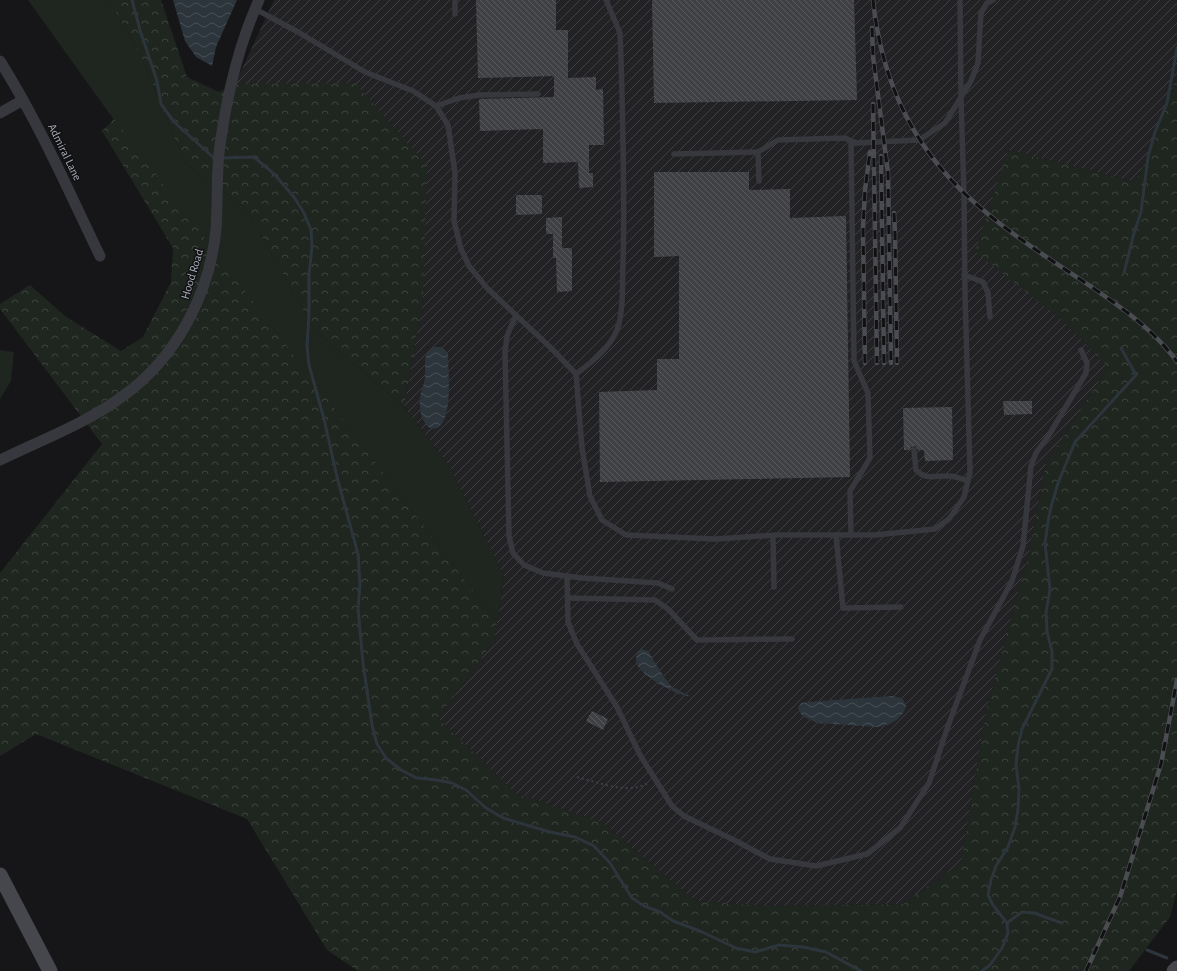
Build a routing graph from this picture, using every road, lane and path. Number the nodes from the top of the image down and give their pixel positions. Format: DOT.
graph roads {
  1 [pos="454,0"];
  2 [pos="606,0"];
  3 [pos="960,0"];
  4 [pos="993,0"];
  5 [pos="257,4"];
  6 [pos="455,14"];
  7 [pos="0,61"];
  8 [pos="538,94"];
  9 [pos="961,99"];
  10 [pos="23,100"];
  11 [pos="436,106"];
  12 [pos="0,113"];
  13 [pos="852,141"];
  14 [pos="758,152"];
  15 [pos="674,154"];
  16 [pos="759,181"];
  17 [pos="100,256"];
  18 [pos="964,275"];
  19 [pos="516,315"];
  20 [pos="990,317"];
  21 [pos="1081,350"];
  22 [pos="576,374"];
  23 [pos="914,450"];
  24 [pos="0,460"];
  25 [pos="968,481"];
  26 [pos="836,535"];
  27 [pos="851,535"];
  28 [pos="773,536"];
  29 [pos="567,576"];
  30 [pos="774,587"];
  31 [pos="672,589"];
  32 [pos="568,598"];
  33 [pos="901,607"];
  34 [pos="792,639"];
  35 [pos="577,777"];
  36 [pos="655,778"];
  37 [pos="0,875"];
  38 [pos="1177,968"];
  39 [pos="50,971"];
  40 [pos="1174,971"];
  1 -- 6 [label="lane"];
  2 -- 22 [label="lane"];
  3 -- 9 [label="lane"];
  4 -- 9 [label="lane"];
  5 -- 11 [label="lane"];
  5 -- 24 [label="street, Hood Road"];
  7 -- 10 [label="street, Admiral Lane"];
  8 -- 11 [label="lane"];
  9 -- 13 [label="lane"];
  9 -- 18 [label="lane"];
  10 -- 12 [label="street"];
  10 -- 17 [label="street, Admiral Lane"];
  11 -- 19 [label="lane"];
  13 -- 14 [label="lane"];
  13 -- 27 [label="lane"];
  14 -- 15 [label="lane"];
  14 -- 16 [label="lane"];
  18 -- 20 [label="lane"];
  18 -- 25 [label="lane"];
  19 -- 22 [label="lane"];
  19 -- 29 [label="lane"];
  21 -- 36 [label="lane"];
  22 -- 28 [label="lane"];
  23 -- 25 [label="lane"];
  25 -- 27 [label="lane"];
  26 -- 27 [label="lane"];
  26 -- 28 [label="lane"];
  26 -- 33 [label="lane"];
  28 -- 30 [label="lane"];
  29 -- 31 [label="lane"];
  29 -- 32 [label="lane"];
  32 -- 34 [label="lane"];
  32 -- 36 [label="lane"];
  35 -- 36 [label="path"];
  37 -- 39 [label="street"];
  38 -- 40 [label="street"];
}
